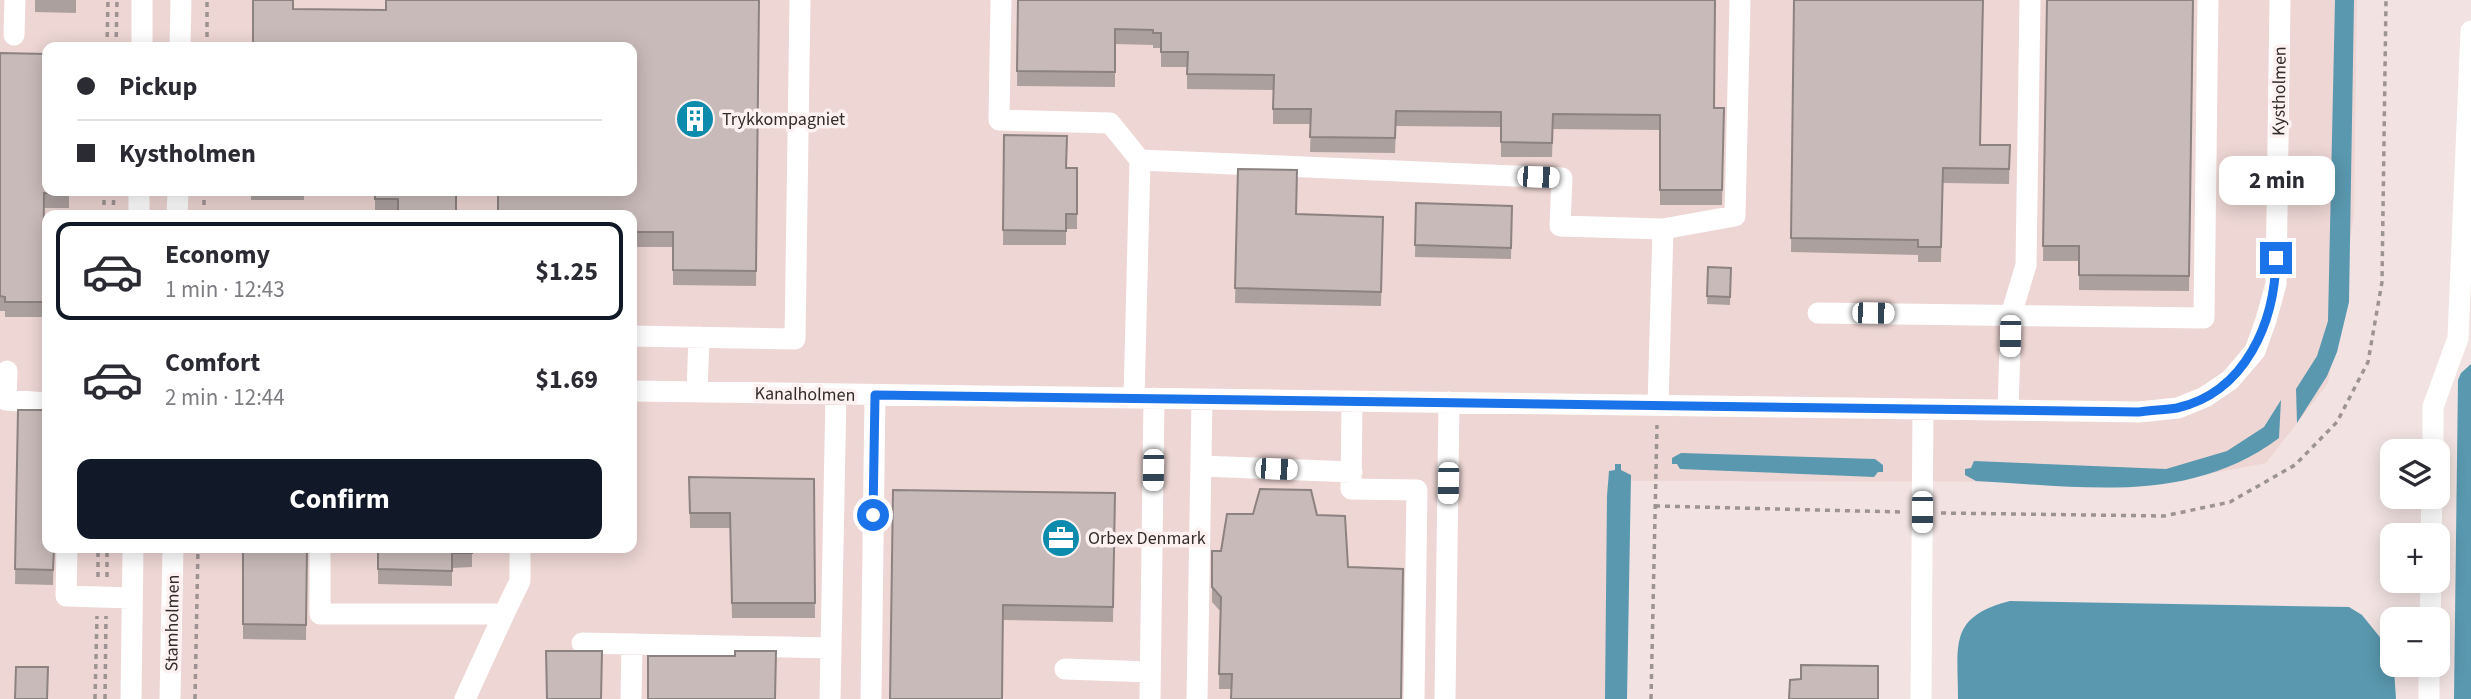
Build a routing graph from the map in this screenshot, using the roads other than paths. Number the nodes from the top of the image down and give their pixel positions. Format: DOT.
graph roads {
  1 [pos="15,0"];
  2 [pos="142,0"];
  3 [pos="181,0"];
  4 [pos="800,0"];
  5 [pos="1001,0"];
  6 [pos="1740,0"];
  7 [pos="2030,0"];
  8 [pos="2208,0"];
  9 [pos="2280,0"];
  10 [pos="2471,31"];
  11 [pos="14,35"];
  12 [pos="142,42"];
  13 [pos="180,42"];
  14 [pos="1140,160"];
  15 [pos="1663,229"];
  16 [pos="1818,313"];
  17 [pos="2011,315"];
  18 [pos="637,336"];
  19 [pos="699,337"];
  20 [pos="2464,338"];
  21 [pos="7,371"];
  22 [pos="2230,380"];
  23 [pos="637,391"];
  24 [pos="697,392"];
  25 [pos="836,394"];
  26 [pos="875,395"];
  27 [pos="1144,398"];
  28 [pos="1202,399"];
  29 [pos="1352,401"];
  30 [pos="1449,402"];
  31 [pos="42,403"];
  32 [pos="1658,405"];
  33 [pos="1923,409"];
  34 [pos="2008,410"];
  35 [pos="2433,439"];
  36 [pos="1200,466"];
  37 [pos="1352,472"];
  38 [pos="67,553"];
  39 [pos="133,553"];
  40 [pos="173,553"];
  41 [pos="320,553"];
  42 [pos="520,553"];
  43 [pos="132,598"];
  44 [pos="505,614"];
  45 [pos="582,643"];
  46 [pos="632,644"];
  47 [pos="831,648"];
  48 [pos="1065,669"];
  49 [pos="1150,672"];
  50 [pos="2429,677"];
  51 [pos="131,699"];
  52 [pos="170,699"];
  53 [pos="465,699"];
  54 [pos="631,699"];
  55 [pos="830,699"];
  56 [pos="871,699"];
  57 [pos="1150,699"];
  58 [pos="1197,699"];
  59 [pos="1414,699"];
  60 [pos="1444,699"];
  61 [pos="1921,699"];
  62 [pos="2428,699"];
  1 -- 11 [label="street"];
  2 -- 12 [label="street"];
  3 -- 13 [label="street"];
  4 -- 19 [label="street"];
  5 -- 14 [label="street"];
  6 -- 15 [label="street"];
  7 -- 17 [label="street"];
  8 -- 17 [label="street"];
  9 -- 22 [label="street, Kystholmen"];
  10 -- 20 [label="street"];
  14 -- 15 [label="street"];
  14 -- 27 [label="street"];
  15 -- 32 [label="street"];
  16 -- 17 [label="street"];
  17 -- 34 [label="street"];
  18 -- 19 [label="street"];
  19 -- 24 [label="street"];
  20 -- 35 [label="street"];
  21 -- 31 [label="street"];
  22 -- 34 [label="street, Kanalholmen"];
  23 -- 24 [label="street, Kanalholmen"];
  24 -- 25 [label="street, Kanalholmen"];
  25 -- 26 [label="street, Kanalholmen"];
  25 -- 47 [label="street"];
  26 -- 27 [label="street, Kanalholmen"];
  26 -- 56 [label="street"];
  27 -- 28 [label="street, Kanalholmen"];
  27 -- 49 [label="street"];
  28 -- 29 [label="street, Kanalholmen"];
  28 -- 36 [label="street"];
  29 -- 30 [label="street, Kanalholmen"];
  29 -- 37 [label="street"];
  30 -- 32 [label="street, Kanalholmen"];
  30 -- 60 [label="street"];
  32 -- 33 [label="street, Kanalholmen"];
  33 -- 34 [label="street, Kanalholmen"];
  33 -- 61 [label="street"];
  36 -- 37 [label="street"];
  36 -- 58 [label="street"];
  37 -- 59 [label="street"];
  38 -- 43 [label="street"];
  39 -- 43 [label="street"];
  40 -- 52 [label="street, Stamholmen"];
  41 -- 44 [label="street"];
  42 -- 44 [label="street"];
  43 -- 51 [label="street"];
  44 -- 53 [label="street"];
  45 -- 46 [label="street"];
  46 -- 47 [label="street"];
  46 -- 54 [label="street"];
  47 -- 55 [label="street"];
  48 -- 49 [label="street"];
  49 -- 57 [label="street"];
  50 -- 62 [label="street"];
}
